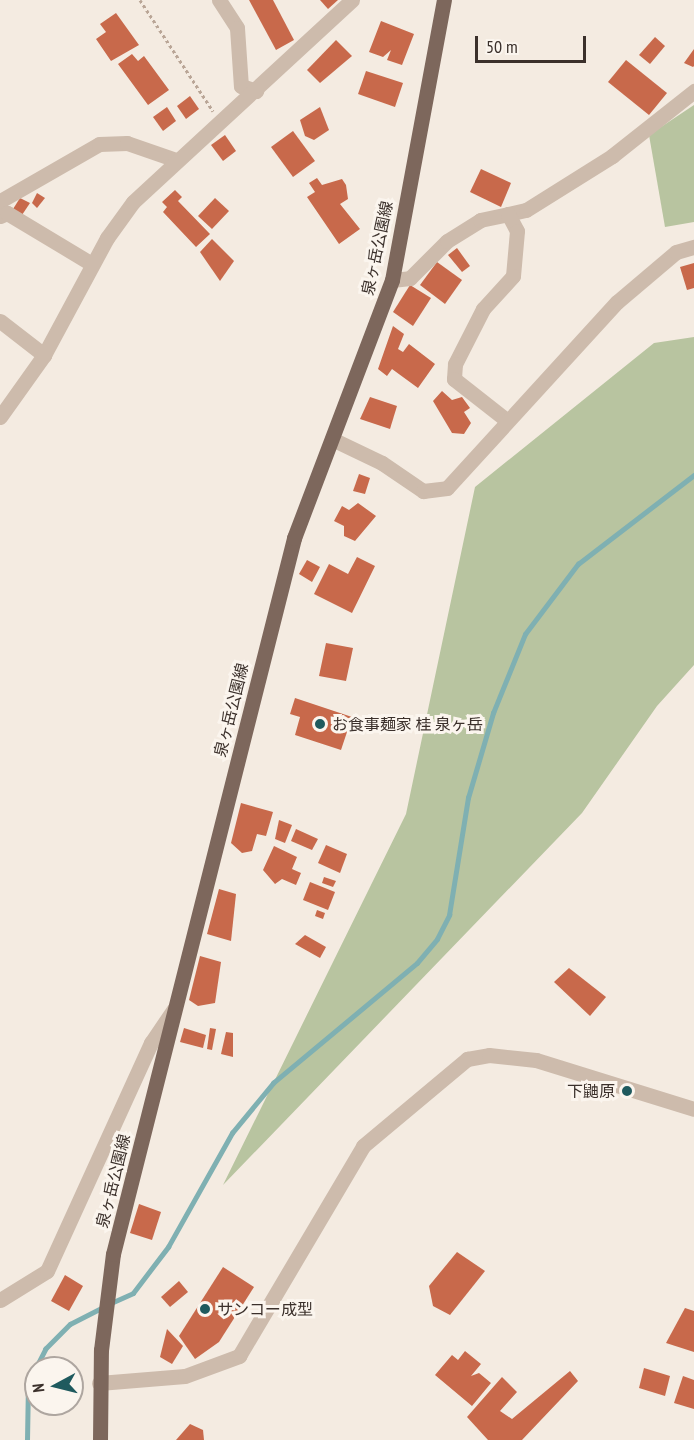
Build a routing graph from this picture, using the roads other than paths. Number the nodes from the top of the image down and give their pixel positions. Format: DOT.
graph roads {
  1 [pos="219,0"];
  2 [pos="352,0"];
  3 [pos="444,0"];
  4 [pos="256,91"];
  5 [pos="694,91"];
  6 [pos="176,160"];
  7 [pos="0,201"];
  8 [pos="508,214"];
  9 [pos="0,216"];
  10 [pos="694,247"];
  11 [pos="92,264"];
  12 [pos="392,280"];
  13 [pos="0,321"];
  14 [pos="44,355"];
  15 [pos="0,417"];
  16 [pos="505,419"];
  17 [pos="332,439"];
  18 [pos="173,1010"];
  19 [pos="694,1109"];
  20 [pos="1,1295"];
  21 [pos="99,1383"];
  22 [pos="100,1440"];
  1 -- 4 [label="street"];
  2 -- 4 [label="street"];
  3 -- 12 [label="main road, 泉ヶ岳公園線"];
  4 -- 6 [label="street"];
  5 -- 8 [label="street"];
  6 -- 7 [label="street"];
  6 -- 11 [label="street"];
  8 -- 12 [label="street"];
  8 -- 16 [label="street"];
  9 -- 11 [label="street"];
  10 -- 16 [label="street"];
  11 -- 14 [label="street"];
  12 -- 17 [label="main road, 泉ヶ岳公園線"];
  13 -- 14 [label="street"];
  14 -- 15 [label="street"];
  16 -- 17 [label="street"];
  17 -- 18 [label="main road, 泉ヶ岳公園線"];
  18 -- 20 [label="street"];
  18 -- 21 [label="main road, 泉ヶ岳公園線"];
  19 -- 21 [label="street"];
  21 -- 22 [label="main road, 泉ヶ岳公園線"];
}
